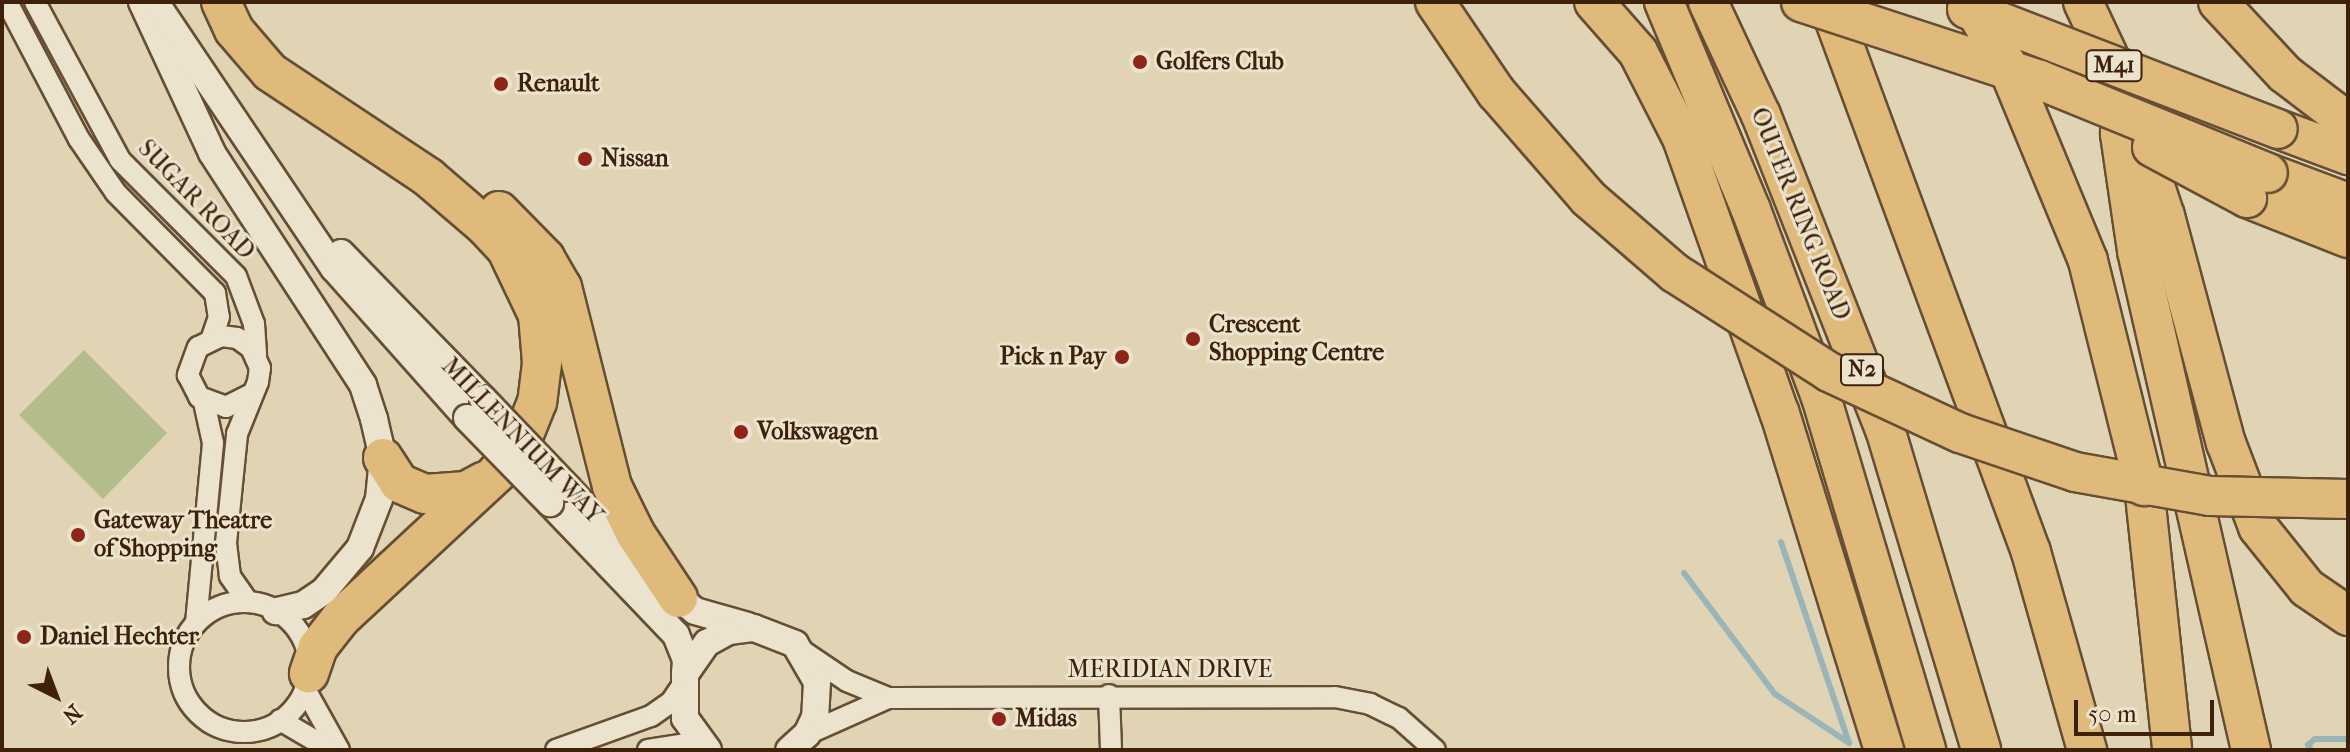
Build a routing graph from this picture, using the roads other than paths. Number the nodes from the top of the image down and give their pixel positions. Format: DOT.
graph roads {
  1 [pos="7,2"];
  2 [pos="35,2"];
  3 [pos="142,2"];
  4 [pos="155,2"];
  5 [pos="221,2"];
  6 [pos="1435,2"];
  7 [pos="1594,2"];
  8 [pos="1664,2"];
  9 [pos="1708,2"];
  10 [pos="1801,2"];
  11 [pos="1828,2"];
  12 [pos="1950,2"];
  13 [pos="1970,2"];
  14 [pos="2083,2"];
  15 [pos="2218,2"];
  16 [pos="2120,81"];
  17 [pos="2348,122"];
  18 [pos="2348,155"];
  19 [pos="428,177"];
  20 [pos="2258,186"];
  21 [pos="2348,203"];
  22 [pos="2348,238"];
  23 [pos="212,337"];
  24 [pos="256,355"];
  25 [pos="252,394"];
  26 [pos="204,402"];
  27 [pos="383,458"];
  28 [pos="497,473"];
  29 [pos="559,496"];
  30 [pos="2348,499"];
  31 [pos="678,598"];
  32 [pos="248,602"];
  33 [pos="276,611"];
  34 [pos="2348,616"];
  35 [pos="196,623"];
  36 [pos="754,628"];
  37 [pos="801,650"];
  38 [pos="685,678"];
  39 [pos="307,681"];
  40 [pos="1109,695"];
  41 [pos="888,698"];
  42 [pos="280,720"];
  43 [pos="798,742"];
  44 [pos="704,746"];
  45 [pos="331,750"];
  46 [pos="339,750"];
  47 [pos="556,750"];
  48 [pos="648,750"];
  49 [pos="1111,750"];
  50 [pos="1435,750"];
  51 [pos="1884,750"];
  52 [pos="1926,750"];
  53 [pos="1981,750"];
  54 [pos="2087,750"];
  55 [pos="2172,750"];
  56 [pos="2251,750"];
  1 -- 23 [label="street, SUGAR ROAD"];
  2 -- 24 [label="street, SUGAR ROAD"];
  3 -- 27 [label="street"];
  4 -- 29 [label="street, MILLENNIUM WAY, bridge"];
  5 -- 19 [label="highway"];
  6 -- 30 [label="highway, bridge"];
  7 -- 51 [label="highway"];
  8 -- 52 [label="highway"];
  9 -- 53 [label="highway, OUTER RING ROAD / N2"];
  10 -- 20 [label="highway, M41, bridge"];
  11 -- 54 [label="highway"];
  12 -- 18 [label="highway, M41, bridge"];
  13 -- 55 [label="highway, bridge"];
  14 -- 16 [label="highway"];
  15 -- 17 [label="highway"];
  16 -- 34 [label="highway"];
  16 -- 56 [label="highway"];
  19 -- 28 [label="highway"];
  19 -- 31 [label="highway"];
  20 -- 21 [label="highway, M41"];
  20 -- 22 [label="highway"];
  23 -- 24 [label="street"];
  23 -- 26 [label="street"];
  24 -- 25 [label="street"];
  25 -- 26 [label="street"];
  25 -- 32 [label="street"];
  26 -- 35 [label="street"];
  27 -- 28 [label="highway"];
  27 -- 33 [label="street"];
  28 -- 39 [label="highway"];
  29 -- 31 [label="street, MILLENNIUM WAY"];
  29 -- 38 [label="street, MILLENNIUM WAY"];
  31 -- 36 [label="street, MILLENNIUM WAY"];
  32 -- 33 [label="street"];
  32 -- 35 [label="street"];
  33 -- 39 [label="street"];
  35 -- 42 [label="street"];
  36 -- 37 [label="street, MILLENNIUM WAY"];
  36 -- 38 [label="street"];
  37 -- 41 [label="street, MERIDIAN DRIVE"];
  37 -- 43 [label="street"];
  38 -- 44 [label="street, MILLENNIUM WAY"];
  38 -- 47 [label="street"];
  39 -- 42 [label="street"];
  39 -- 46 [label="street"];
  40 -- 41 [label="street, MERIDIAN DRIVE"];
  40 -- 49 [label="street"];
  40 -- 50 [label="street, MERIDIAN DRIVE"];
  41 -- 43 [label="street, MERIDIAN DRIVE"];
  42 -- 45 [label="street"];
  44 -- 48 [label="street"];
}
